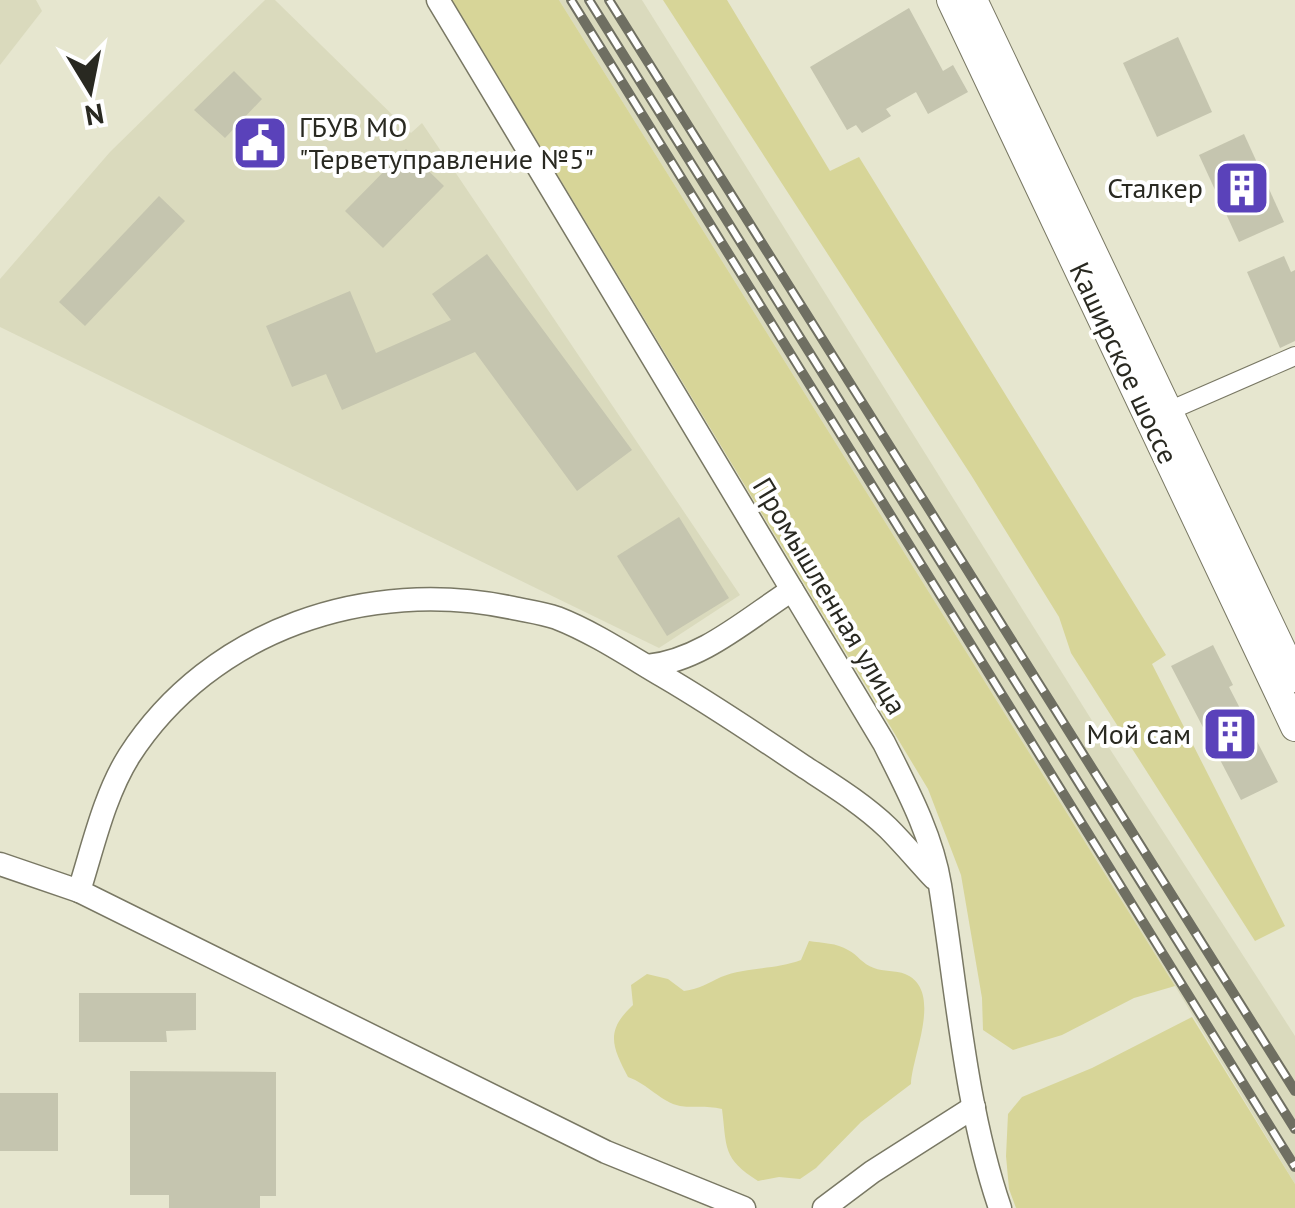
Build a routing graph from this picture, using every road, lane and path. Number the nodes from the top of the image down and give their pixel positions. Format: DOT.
graph roads {
  1 [pos="438,0"];
  2 [pos="951,0"];
  3 [pos="973,0"];
  4 [pos="1295,356"];
  5 [pos="1170,410"];
  6 [pos="792,590"];
  7 [pos="647,666"];
  8 [pos="1295,678"];
  9 [pos="1295,727"];
  10 [pos="0,864"];
  11 [pos="940,884"];
  12 [pos="79,891"];
  13 [pos="974,1107"];
  14 [pos="744,1208"];
  15 [pos="824,1208"];
  16 [pos="1000,1208"];
  1 -- 6 [label="street, Промышленная улица"];
  2 -- 9 [label="main road, Каширское шоссе"];
  3 -- 5 [label="main road, Каширское шоссе"];
  4 -- 5 [label="street"];
  5 -- 8 [label="main road, Каширское шоссе"];
  6 -- 7 [label="street"];
  6 -- 11 [label="street, Промышленная улица"];
  7 -- 11 [label="street"];
  7 -- 12 [label="street"];
  10 -- 12 [label="street"];
  11 -- 13 [label="street, Промышленная улица"];
  12 -- 14 [label="street"];
  13 -- 15 [label="street"];
  13 -- 16 [label="street, Промышленная улица"];
}
